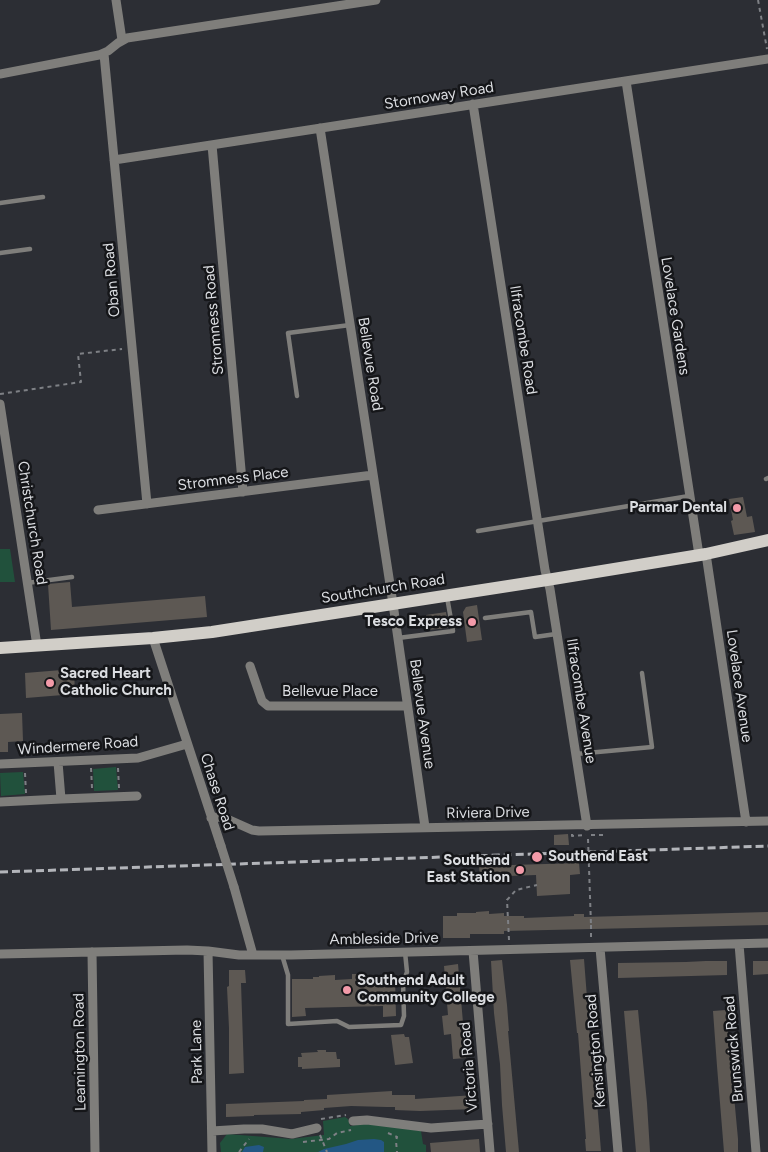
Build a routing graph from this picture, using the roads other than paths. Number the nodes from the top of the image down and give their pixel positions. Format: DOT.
graph roads {
  1 [pos="116,0"];
  2 [pos="376,0"];
  3 [pos="122,40"];
  4 [pos="104,54"];
  5 [pos="768,55"];
  6 [pos="0,74"];
  7 [pos="626,81"];
  8 [pos="473,104"];
  9 [pos="320,128"];
  10 [pos="212,145"];
  11 [pos="114,160"];
  12 [pos="43,197"];
  13 [pos="0,203"];
  14 [pos="30,248"];
  15 [pos="0,253"];
  16 [pos="350,325"];
  17 [pos="298,396"];
  18 [pos="0,404"];
  19 [pos="0,408"];
  20 [pos="372,475"];
  21 [pos="243,492"];
  22 [pos="689,496"];
  23 [pos="147,504"];
  24 [pos="98,510"];
  25 [pos="537,520"];
  26 [pos="478,530"];
  27 [pos="768,540"];
  28 [pos="702,554"];
  29 [pos="72,577"];
  30 [pos="547,580"];
  31 [pos="27,582"];
  32 [pos="447,596"];
  33 [pos="393,604"];
  34 [pos="485,618"];
  35 [pos="556,634"];
  36 [pos="153,638"];
  37 [pos="397,638"];
  38 [pos="37,646"];
  39 [pos="0,648"];
  40 [pos="250,666"];
  41 [pos="642,673"];
  42 [pos="407,706"];
  43 [pos="187,744"];
  44 [pos="575,754"];
  45 [pos="58,762"];
  46 [pos="0,764"];
  47 [pos="137,796"];
  48 [pos="60,799"];
  49 [pos="0,802"];
  50 [pos="211,818"];
  51 [pos="768,821"];
  52 [pos="746,822"];
  53 [pos="587,826"];
  54 [pos="425,828"];
  55 [pos="768,943"];
  56 [pos="739,944"];
  57 [pos="596,948"];
  58 [pos="208,951"];
  59 [pos="473,951"];
  60 [pos="92,952"];
  61 [pos="405,952"];
  62 [pos="0,954"];
  63 [pos="282,954"];
  64 [pos="253,955"];
  65 [pos="488,1124"];
  66 [pos="353,1126"];
  67 [pos="317,1128"];
  68 [pos="212,1131"];
  69 [pos="95,1152"];
  70 [pos="212,1152"];
  71 [pos="490,1152"];
  72 [pos="618,1152"];
  73 [pos="756,1152"];
  1 -- 3 [label="street"];
  2 -- 3 [label="street"];
  3 -- 4 [label="street"];
  4 -- 6 [label="street"];
  4 -- 11 [label="street, Oban Road"];
  5 -- 7 [label="street, Stornoway Road"];
  7 -- 8 [label="street, Stornoway Road"];
  7 -- 22 [label="street, Lovelace Gardens"];
  8 -- 9 [label="street, Stornoway Road"];
  8 -- 25 [label="street, Ilfracombe Road"];
  9 -- 10 [label="street, Stornoway Road"];
  9 -- 16 [label="street, Bellevue Road"];
  10 -- 11 [label="street, Stornoway Road"];
  10 -- 21 [label="street, Stromness Road"];
  11 -- 23 [label="street, Oban Road"];
  12 -- 13 [label="lane"];
  14 -- 15 [label="lane"];
  16 -- 17 [label="lane"];
  16 -- 20 [label="street, Bellevue Road"];
  18 -- 19 [label="street, Christchurch Road"];
  19 -- 31 [label="street, Christchurch Road"];
  20 -- 21 [label="street, Stromness Place"];
  20 -- 33 [label="street, Bellevue Road"];
  21 -- 23 [label="street, Stromness Place"];
  22 -- 25 [label="lane"];
  22 -- 28 [label="street, Lovelace Gardens"];
  23 -- 24 [label="street, Stromness Place"];
  25 -- 26 [label="lane"];
  25 -- 30 [label="street, Ilfracombe Road"];
  27 -- 28 [label="main road, Southchurch Road"];
  28 -- 30 [label="main road, Southchurch Road"];
  28 -- 52 [label="street, Lovelace Avenue"];
  29 -- 31 [label="lane"];
  30 -- 32 [label="main road, Southchurch Road"];
  30 -- 35 [label="street, Ilfracombe Avenue"];
  31 -- 38 [label="street, Christchurch Road"];
  32 -- 33 [label="main road, Southchurch Road"];
  32 -- 37 [label="lane"];
  33 -- 36 [label="main road, Southchurch Road"];
  33 -- 37 [label="street, Bellevue Avenue"];
  34 -- 35 [label="lane"];
  35 -- 44 [label="street, Ilfracombe Avenue"];
  36 -- 38 [label="main road, Southchurch Road"];
  36 -- 43 [label="street, Chase Road"];
  37 -- 42 [label="street, Bellevue Avenue"];
  38 -- 39 [label="main road, Southchurch Road"];
  40 -- 42 [label="street, Bellevue Place"];
  41 -- 44 [label="lane"];
  42 -- 54 [label="street, Bellevue Avenue"];
  43 -- 45 [label="street, Windermere Road"];
  43 -- 50 [label="street, Chase Road"];
  44 -- 53 [label="street, Ilfracombe Avenue"];
  45 -- 46 [label="street, Windermere Road"];
  45 -- 48 [label="street"];
  47 -- 48 [label="street"];
  48 -- 49 [label="street"];
  50 -- 54 [label="street, Riviera Drive"];
  50 -- 64 [label="street, Chase Road, bridge"];
  51 -- 52 [label="street, Riviera Drive"];
  52 -- 53 [label="street, Riviera Drive"];
  53 -- 54 [label="street, Riviera Drive"];
  55 -- 56 [label="street, Ambleside Drive"];
  56 -- 57 [label="street, Ambleside Drive"];
  56 -- 73 [label="street, Brunswick Road"];
  57 -- 59 [label="street, Ambleside Drive"];
  57 -- 72 [label="street, Kensington Road"];
  58 -- 60 [label="street, Ambleside Drive"];
  58 -- 64 [label="street, Ambleside Drive"];
  58 -- 68 [label="street, Park Lane"];
  59 -- 61 [label="street, Ambleside Drive"];
  59 -- 65 [label="street, Victoria Road"];
  60 -- 62 [label="street, Ambleside Drive"];
  60 -- 69 [label="street, Leamington Road"];
  61 -- 63 [label="street, Ambleside Drive"];
  61 -- 63 [label="lane"];
  63 -- 64 [label="street, Ambleside Drive"];
  65 -- 66 [label="street"];
  65 -- 71 [label="street, Victoria Road"];
  67 -- 68 [label="street"];
  68 -- 70 [label="street, Park Lane"];
}
